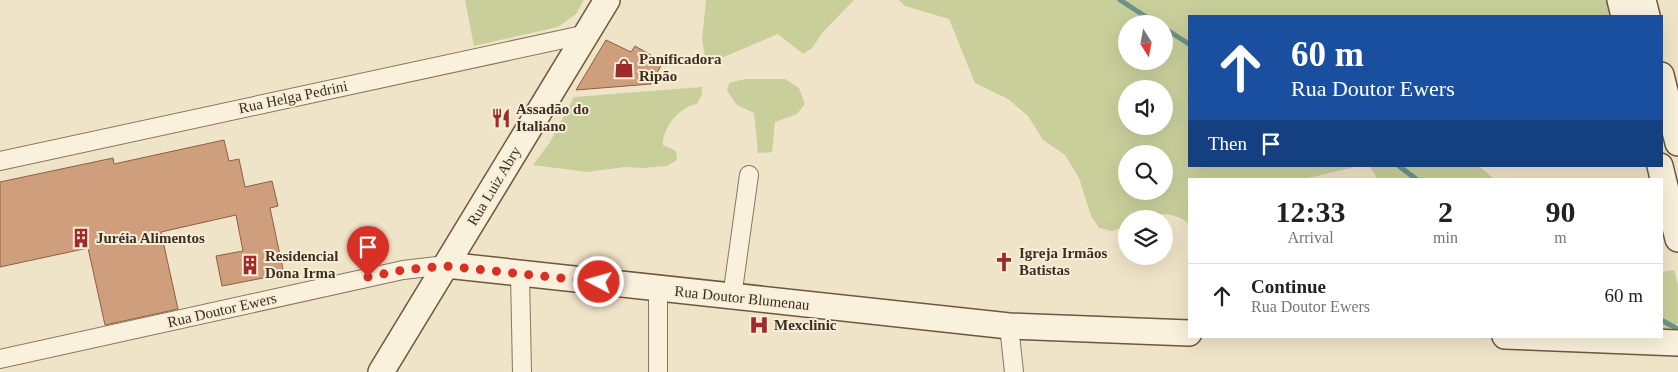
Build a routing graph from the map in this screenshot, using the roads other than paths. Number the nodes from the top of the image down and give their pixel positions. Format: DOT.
graph roads {
  1 [pos="607,0"];
  2 [pos="1620,0"];
  3 [pos="1643,0"];
  4 [pos="1624,15"];
  5 [pos="1647,15"];
  6 [pos="587,34"];
  7 [pos="1667,91"];
  8 [pos="1678,143"];
  9 [pos="0,161"];
  10 [pos="749,175"];
  11 [pos="1663,178"];
  12 [pos="1678,239"];
  13 [pos="446,266"];
  14 [pos="520,274"];
  15 [pos="658,288"];
  16 [pos="732,296"];
  17 [pos="1009,326"];
  18 [pos="1188,333"];
  19 [pos="1554,338"];
  20 [pos="1678,343"];
  21 [pos="0,359"];
  22 [pos="381,372"];
  23 [pos="522,372"];
  24 [pos="658,372"];
  25 [pos="1014,372"];
  1 -- 6 [label="street, Rua Luiz Abry"];
  2 -- 4 [label="street"];
  3 -- 5 [label="street"];
  6 -- 9 [label="street, Rua Helga Pedrini"];
  6 -- 13 [label="street, Rua Luiz Abry"];
  7 -- 8 [label="street"];
  10 -- 16 [label="street"];
  11 -- 12 [label="street"];
  13 -- 14 [label="street, Rua Doutor Blumenau"];
  13 -- 21 [label="street, Rua Doutor Ewers"];
  13 -- 22 [label="street, Rua Luiz Abry"];
  14 -- 15 [label="street, Rua Doutor Blumenau"];
  14 -- 23 [label="street"];
  15 -- 16 [label="street, Rua Doutor Blumenau"];
  15 -- 24 [label="street"];
  16 -- 17 [label="street, Rua Doutor Blumenau"];
  17 -- 18 [label="street, Rua Doutor Blumenau"];
  17 -- 25 [label="street"];
  19 -- 20 [label="street"];
}
